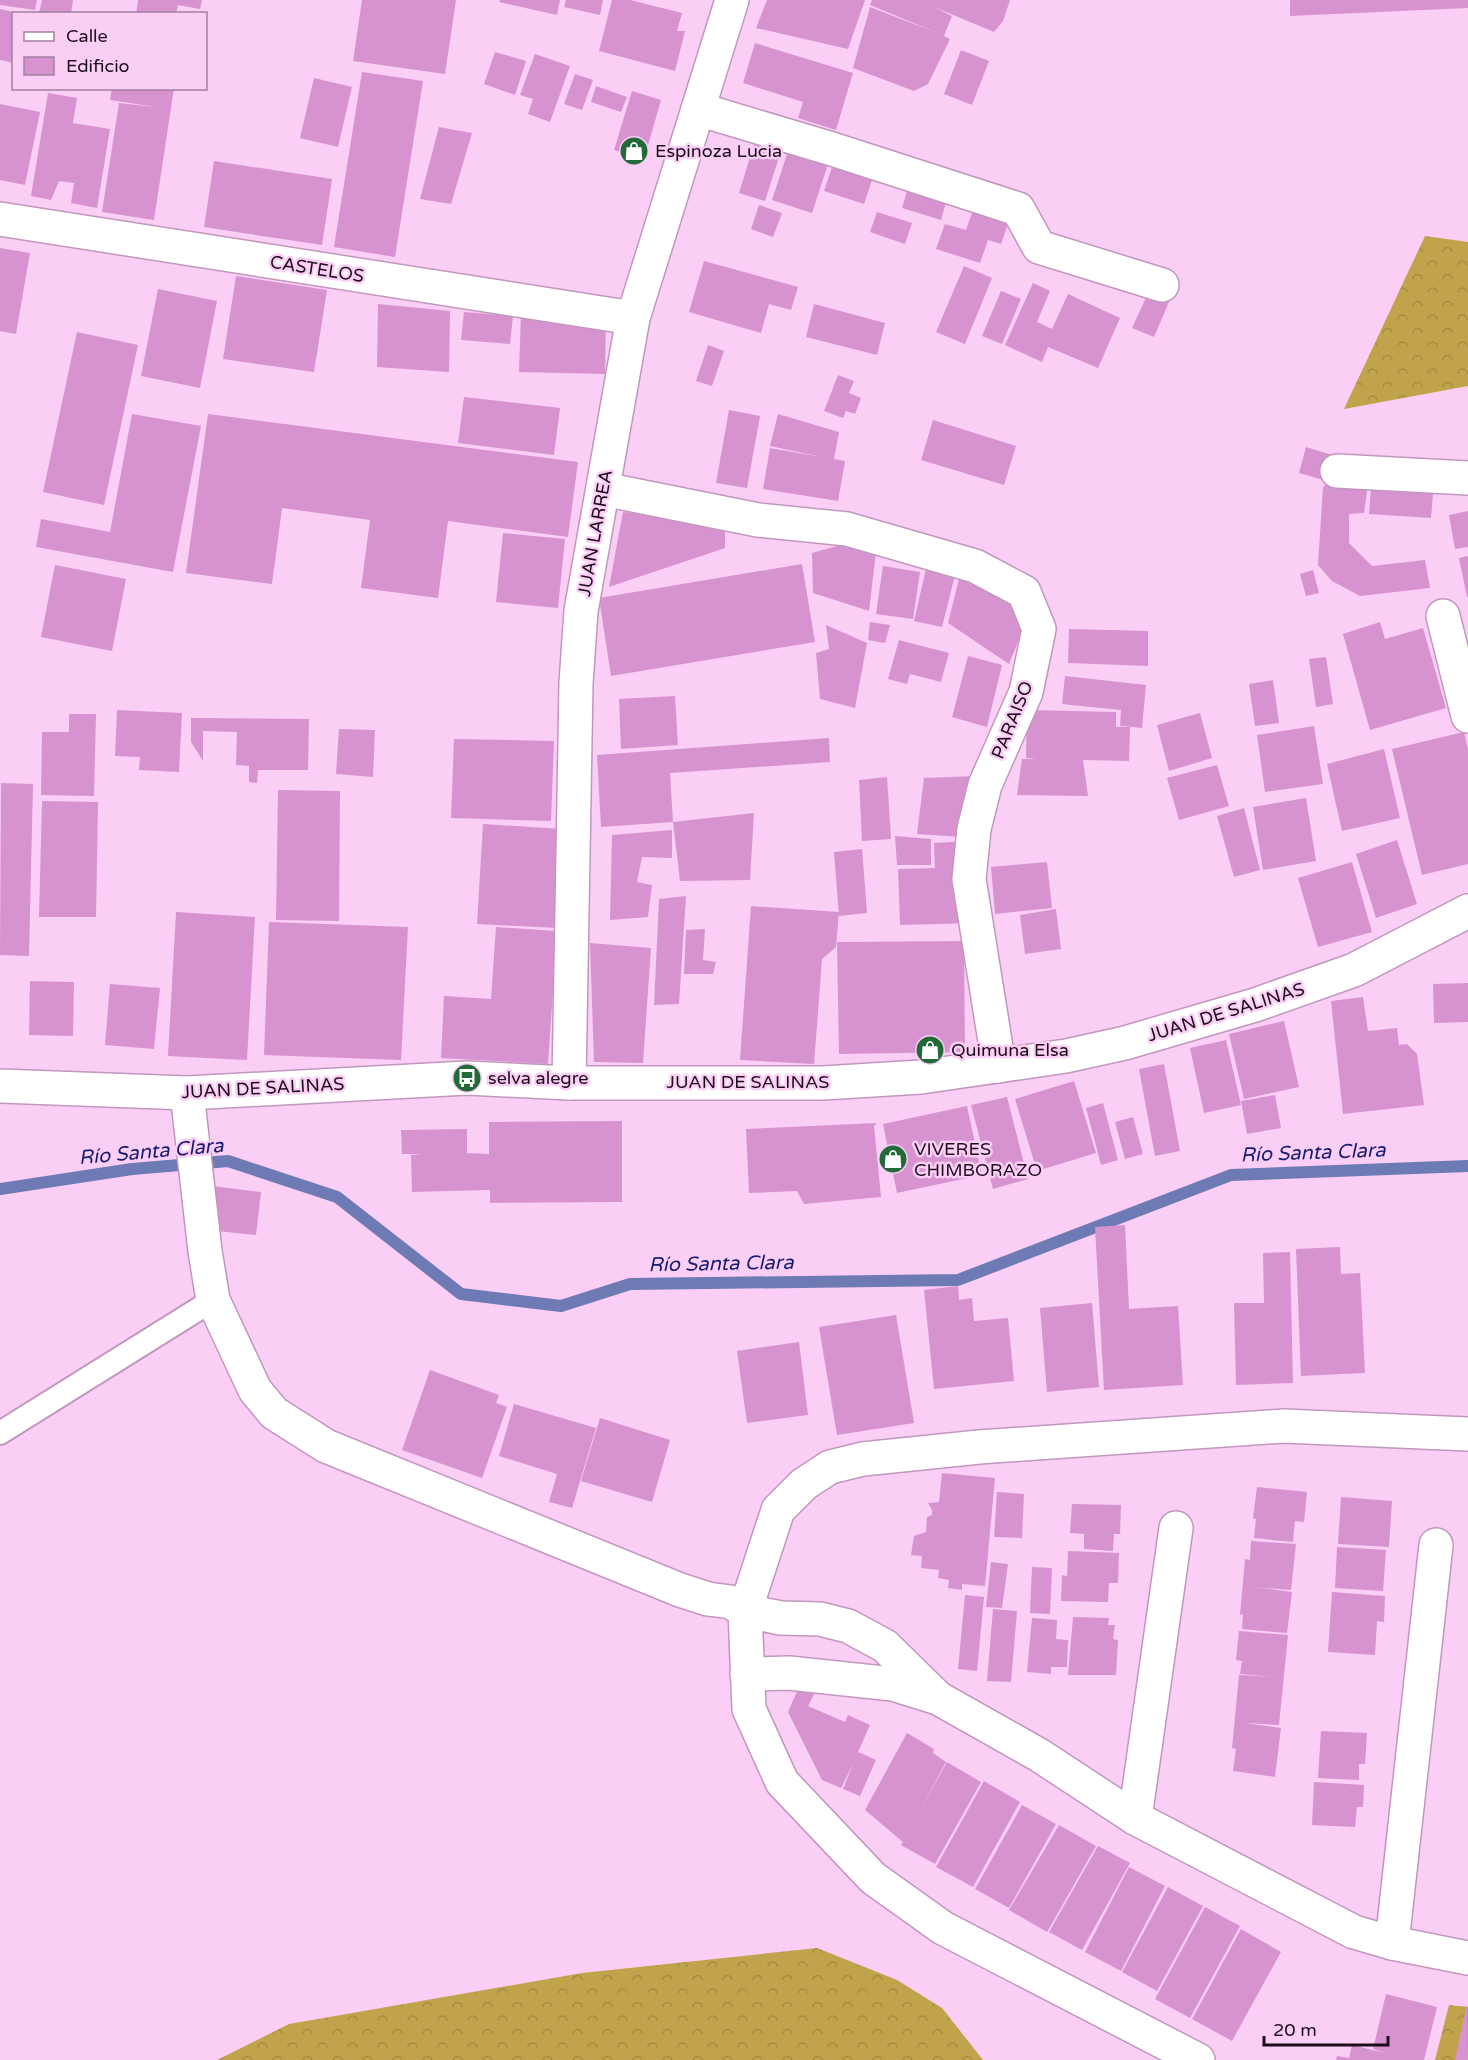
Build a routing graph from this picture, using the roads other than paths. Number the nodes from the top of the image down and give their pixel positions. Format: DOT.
graph roads {
  1 [pos="732,0"];
  2 [pos="698,109"];
  3 [pos="0,219"];
  4 [pos="1162,285"];
  5 [pos="633,318"];
  6 [pos="1337,471"];
  7 [pos="1468,478"];
  8 [pos="603,489"];
  9 [pos="1443,616"];
  10 [pos="1468,716"];
  11 [pos="1468,911"];
  12 [pos="999,1066"];
  13 [pos="570,1083"];
  14 [pos="0,1086"];
  15 [pos="188,1093"];
  16 [pos="213,1300"];
  17 [pos="0,1433"];
  18 [pos="1468,1434"];
  19 [pos="1176,1528"];
  20 [pos="1436,1545"];
  21 [pos="745,1611"];
  22 [pos="747,1674"];
  23 [pos="938,1698"];
  24 [pos="1135,1818"];
  25 [pos="1392,1943"];
  26 [pos="1468,1958"];
  27 [pos="1198,2060"];
  1 -- 2 [label="street, JUAN LARREA"];
  2 -- 4 [label="street"];
  2 -- 5 [label="street, JUAN LARREA"];
  3 -- 5 [label="street, CASTELOS"];
  5 -- 8 [label="street, JUAN LARREA"];
  6 -- 7 [label="street"];
  8 -- 12 [label="street, PARAISO"];
  8 -- 13 [label="street, JUAN LARREA"];
  9 -- 10 [label="street"];
  11 -- 12 [label="street, JUAN DE SALINAS"];
  12 -- 13 [label="street, JUAN DE SALINAS"];
  13 -- 15 [label="street, JUAN DE SALINAS"];
  14 -- 15 [label="street, JUAN DE SALINAS"];
  15 -- 16 [label="street"];
  16 -- 17 [label="lane"];
  16 -- 21 [label="street"];
  18 -- 21 [label="street"];
  19 -- 24 [label="street"];
  20 -- 25 [label="street"];
  21 -- 22 [label="street"];
  21 -- 23 [label="street"];
  22 -- 23 [label="street"];
  22 -- 27 [label="street"];
  23 -- 24 [label="street"];
  24 -- 25 [label="street"];
  25 -- 26 [label="street"];
}
